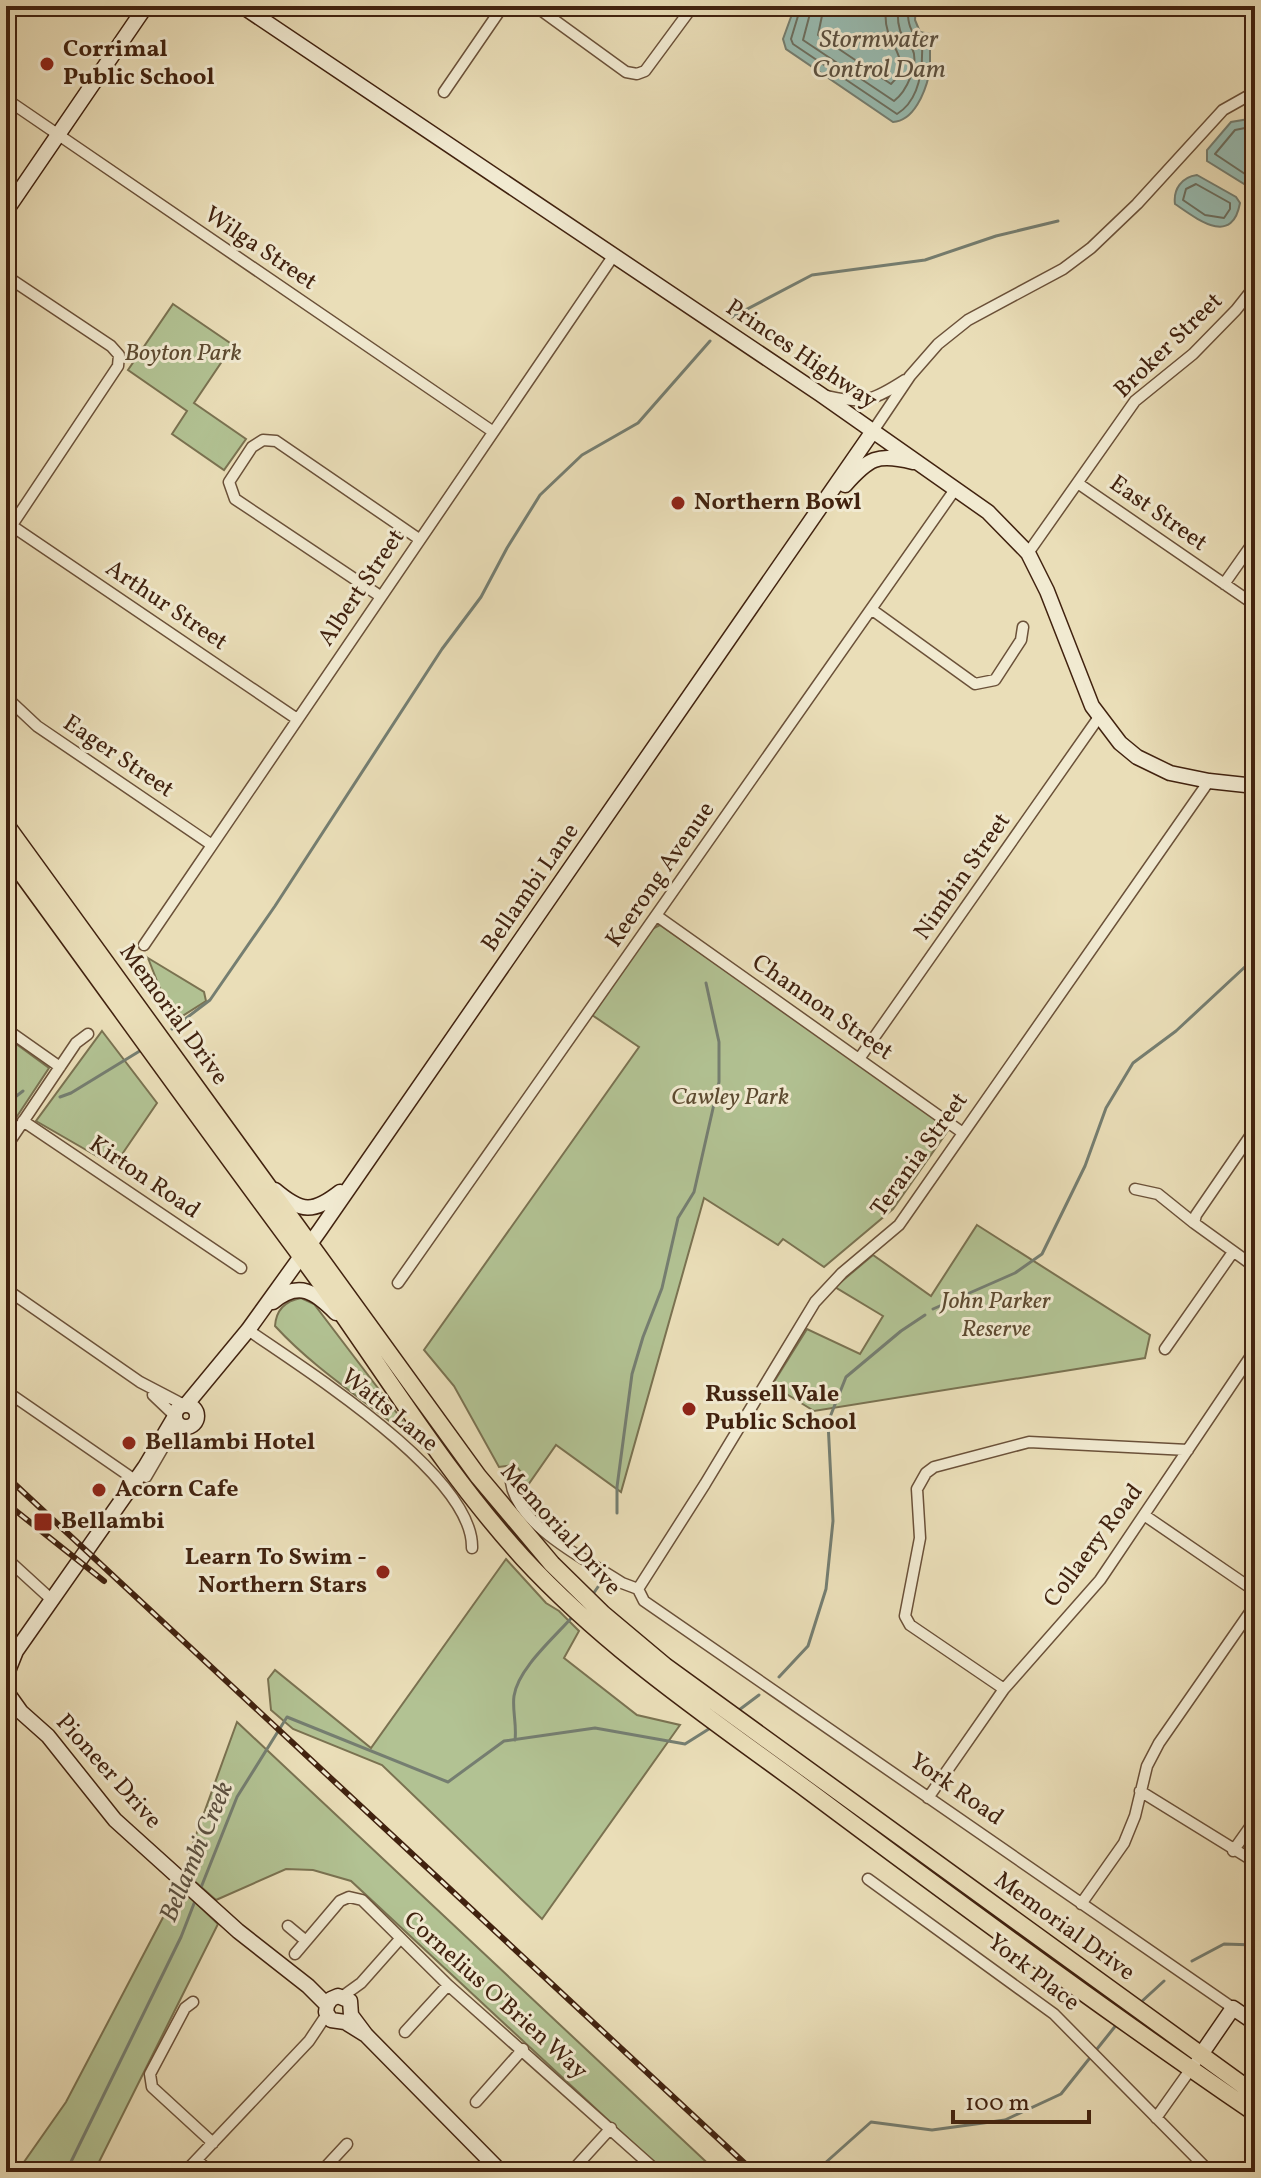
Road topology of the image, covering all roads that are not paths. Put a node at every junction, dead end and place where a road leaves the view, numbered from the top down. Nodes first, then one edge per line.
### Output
1 (146, 6) edge
2 (242, 6) edge
3 (503, 6) edge
4 (535, 6) edge
5 (693, 6) edge
6 (444, 92) dead end
7 (1255, 92) edge
8 (6, 99) edge
9 (57, 135) junction
10 (6, 211) edge
11 (614, 255) junction
12 (6, 276) edge
13 (1255, 286) edge
14 (910, 376) junction
15 (820, 394) junction
16 (492, 431) junction
17 (873, 431) junction
18 (921, 464) junction
19 (1079, 484) junction
20 (956, 488) junction
21 (805, 529) junction
22 (9, 530) edge
23 (419, 539) junction
24 (1255, 540) edge
25 (1028, 553) junction
26 (1224, 584) junction
27 (380, 596) junction
28 (1255, 605) edge
29 (871, 609) junction
30 (1023, 627) dead end
31 (6, 697) edge
32 (1099, 717) junction
33 (297, 719) junction
34 (1209, 781) junction
35 (1255, 786) edge
36 (6, 825) edge
37 (212, 845) junction
38 (6, 852) edge
39 (657, 916) junction
40 (144, 945) dead end
41 (6, 1029) edge
42 (88, 1034) dead end
43 (859, 1059) junction
44 (60, 1067) junction
45 (23, 1121) junction
46 (1255, 1129) edge
47 (963, 1133) junction
48 (6, 1147) edge
49 (260, 1176) junction
50 (351, 1184) junction
51 (1135, 1189) dead end
52 (1194, 1223) junction
53 (305, 1250) junction
54 (1233, 1252) junction
55 (1255, 1267) edge
56 (241, 1268) dead end
57 (398, 1283) dead end
58 (6, 1289) edge
59 (260, 1312) junction
60 (248, 1330) junction
61 (353, 1331) junction
62 (1165, 1349) dead end
63 (1255, 1350) edge
64 (6, 1391) edge
65 (184, 1414) junction
66 (165, 1444) junction
67 (1188, 1450) junction
68 (145, 1467) junction
69 (135, 1480) junction
70 (511, 1482) dead end
71 (1144, 1515) junction
72 (106, 1523) junction
73 (472, 1548) dead end
74 (6, 1558) edge
75 (638, 1589) junction
76 (1255, 1591) edge
77 (572, 1596) junction
78 (52, 1600) junction
79 (1255, 1605) edge
80 (11, 1656) edge
81 (6, 1676) edge
82 (1004, 1689) junction
83 (6, 1691) edge
84 (6, 1707) edge
85 (21, 1712) junction
86 (1140, 1791) junction
87 (928, 1798) junction
88 (1255, 1820) edge
89 (1233, 1851) junction
90 (1255, 1862) edge
91 (868, 1879) dead end
92 (1081, 1904) junction
93 (288, 1926) dead end
94 (400, 1939) junction
95 (306, 1941) junction
96 (295, 1954) dead end
97 (448, 1985) junction
98 (193, 2002) dead end
99 (1233, 2008) junction
100 (339, 2009) junction
101 (1255, 2023) edge
102 (405, 2032) dead end
103 (523, 2049) junction
104 (1196, 2062) junction
105 (1255, 2094) edge
106 (476, 2102) dead end
107 (1255, 2113) edge
108 (1156, 2118) junction
109 (611, 2128) junction
110 (213, 2143) junction
111 (347, 2144) dead end
112 (197, 2160) junction
113 (185, 2172) edge
114 (210, 2172) edge
115 (321, 2172) edge
116 (501, 2172) edge
117 (571, 2172) edge
118 (658, 2172) edge
119 (1210, 2172) edge

1 - 9 main road
2 - 11 main road, Princes Highway
3 - 6 street
4 - 5 street
7 - 14 street
8 - 9 street, Wilga Street
9 - 10 main road
9 - 16 street, Wilga Street
11 - 15 main road, Princes Highway
11 - 16 street, Albert Street
12 - 22 street
13 - 19 street, Broker Street
14 - 15 street
14 - 17 street
15 - 17 main road, Princes Highway
16 - 23 street, Albert Street
17 - 18 main road, Princes Highway
17 - 21 main road, Bellambi Lane
18 - 20 main road, Princes Highway
18 - 21 main road
19 - 25 street, Broker Street
19 - 26 street, East Street
20 - 25 main road, Princes Highway
20 - 29 street, Keerong Avenue
21 - 50 main road, Bellambi Lane
22 - 33 street, Arthur Street
23 - 27 street, Albert Street
23 - 27 street
24 - 26 street
25 - 32 main road, Princes Highway
26 - 28 street, East Street
27 - 33 street, Albert Street
29 - 30 street
29 - 39 street, Keerong Avenue
31 - 37 street, Eager Street
32 - 34 main road, Princes Highway
32 - 43 street, Nimbin Street
33 - 37 street, Albert Street
34 - 35 main road, Princes Highway
34 - 47 street, Terania Street
36 - 49 main road, Memorial Drive
37 - 40 street, Albert Street
38 - 53 main road, Memorial Drive
39 - 43 street, Channon Street
39 - 57 street, Keerong Avenue
41 - 44 street
42 - 44 street
43 - 47 street, Channon Street
44 - 45 street
45 - 48 street
45 - 56 street, Kirton Road
46 - 52 street
47 - 75 street, Terania Street
49 - 50 main road
49 - 53 main road, Memorial Drive
50 - 53 main road, Bellambi Lane
51 - 52 street
52 - 54 street
53 - 59 main road, Bellambi Lane
53 - 61 main road, Memorial Drive
53 - 77 main road, Memorial Drive
54 - 55 street
54 - 62 street
58 - 65 street
59 - 60 main road, Bellambi Lane
59 - 61 main road
60 - 65 main road, Bellambi Lane
60 - 73 street, Watts Lane
61 - 77 main road, Memorial Drive
63 - 67 street, Collaery Road
64 - 69 street
65 - 66 main road
65 - 68 main road, Bellambi Lane
66 - 68 main road
66 - 72 street
67 - 71 street, Collaery Road
67 - 82 street
68 - 69 main road
69 - 72 main road
70 - 75 street, York Road
71 - 76 street
71 - 82 street, Collaery Road
72 - 78 main road
74 - 78 street
75 - 87 street, York Road
77 - 104 main road, Memorial Drive
78 - 80 main road
79 - 86 street
80 - 81 main road
82 - 87 street, Collaery Road
83 - 85 main road, Pioneer Drive
84 - 85 main road, Pioneer Drive
85 - 100 main road, Pioneer Drive
86 - 89 street
86 - 92 street
87 - 92 street, York Road
88 - 89 street
89 - 90 street
91 - 108 street, York Place
92 - 99 street, York Road
93 - 95 street
94 - 95 street, Cornelius O'Brien Way
94 - 97 street, Cornelius O'Brien Way
94 - 100 street
95 - 96 street, Cornelius O'Brien Way
97 - 102 street
97 - 103 street, Cornelius O'Brien Way
98 - 110 street
99 - 101 main road, York Road
99 - 104 main road
100 - 110 street
100 - 116 main road, Pioneer Drive
103 - 106 street
103 - 109 street, Cornelius O'Brien Way
104 - 105 main road, Memorial Drive
104 - 107 main road, Memorial Drive
104 - 108 street
108 - 119 street, York Place
109 - 117 street
109 - 118 street, Cornelius O'Brien Way
110 - 112 street
111 - 115 street
112 - 113 street
112 - 114 street

